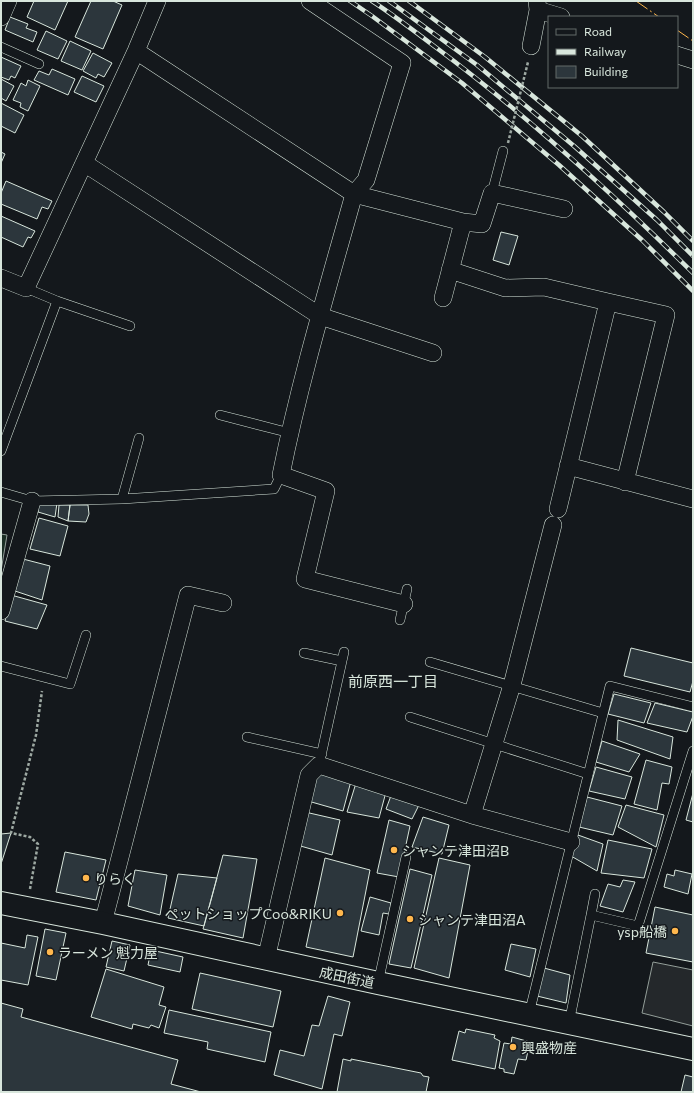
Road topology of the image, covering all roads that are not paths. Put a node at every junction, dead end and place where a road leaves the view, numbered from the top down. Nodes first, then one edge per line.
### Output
1 (8, 1) edge
2 (157, 1) edge
3 (310, 1) edge
4 (538, 5) edge
5 (559, 16) edge
6 (1, 17) edge
7 (1, 47) edge
8 (136, 51) junction
9 (529, 54) road end
10 (678, 55) edge
11 (693, 60) edge
12 (39, 64) dead end
13 (503, 151) dead end
14 (84, 163) junction
15 (492, 193) junction
16 (354, 194) junction
17 (564, 209) dead end
18 (463, 222) junction
19 (450, 270) junction
20 (1, 278) edge
21 (26, 288) junction
22 (443, 298) dead end
23 (57, 301) junction
24 (608, 302) junction
25 (320, 316) junction
26 (130, 326) dead end
27 (433, 353) dead end
28 (220, 415) dead end
29 (4, 430) edge
30 (290, 433) junction
31 (139, 438) dead end
32 (1, 451) edge
33 (568, 466) junction
34 (282, 475) junction
35 (625, 482) junction
36 (1, 492) edge
37 (122, 499) junction
38 (693, 499) edge
39 (32, 500) junction
40 (223, 603) dead end
41 (404, 604) dead end
42 (1, 611) edge
43 (86, 635) dead end
44 (304, 653) dead end
45 (430, 662) dead end
46 (1, 666) edge
47 (512, 686) junction
48 (693, 707) edge
49 (603, 713) junction
50 (410, 717) dead end
51 (247, 737) dead end
52 (494, 744) junction
53 (693, 751) edge
54 (321, 759) junction
55 (588, 774) junction
56 (472, 815) junction
57 (571, 842) junction
58 (406, 857) dead end
59 (595, 894) dead end
60 (1, 903) edge
61 (591, 915) junction
62 (103, 923) junction
63 (266, 959) junction
64 (378, 983) junction
65 (528, 1014) junction
66 (569, 1023) junction
67 (693, 1049) edge

1 - 6 street
2 - 8 street
3 - 16 street
4 - 5 street
4 - 9 street
7 - 12 lane
8 - 14 street
8 - 16 street
10 - 11 street
13 - 15 lane
14 - 21 street
14 - 25 street
15 - 17 street
15 - 18 street
16 - 18 street
16 - 25 street
18 - 19 street
19 - 22 street
19 - 24 street
20 - 21 street
21 - 23 lane
23 - 26 lane
23 - 29 lane
24 - 33 street
24 - 35 street
25 - 27 street
25 - 30 street
28 - 30 lane
29 - 32 lane
30 - 34 street
31 - 37 lane
33 - 35 street
33 - 47 street
34 - 37 lane
34 - 41 street
35 - 38 street
36 - 39 lane
37 - 39 lane
39 - 42 street
40 - 62 street
43 - 46 lane
44 - 54 lane
45 - 47 lane
47 - 49 lane
47 - 52 street
48 - 49 lane
49 - 55 lane
50 - 52 lane
51 - 54 lane
52 - 55 lane
52 - 56 street
53 - 61 lane
54 - 56 street
54 - 63 street
55 - 57 lane
56 - 57 street
57 - 65 lane
58 - 64 lane
59 - 61 lane
60 - 62 highway, 成田街道
61 - 66 lane
62 - 63 highway, 成田街道
63 - 64 highway, 成田街道
64 - 65 highway, 成田街道
65 - 66 highway, 成田街道
66 - 67 highway, 成田街道

